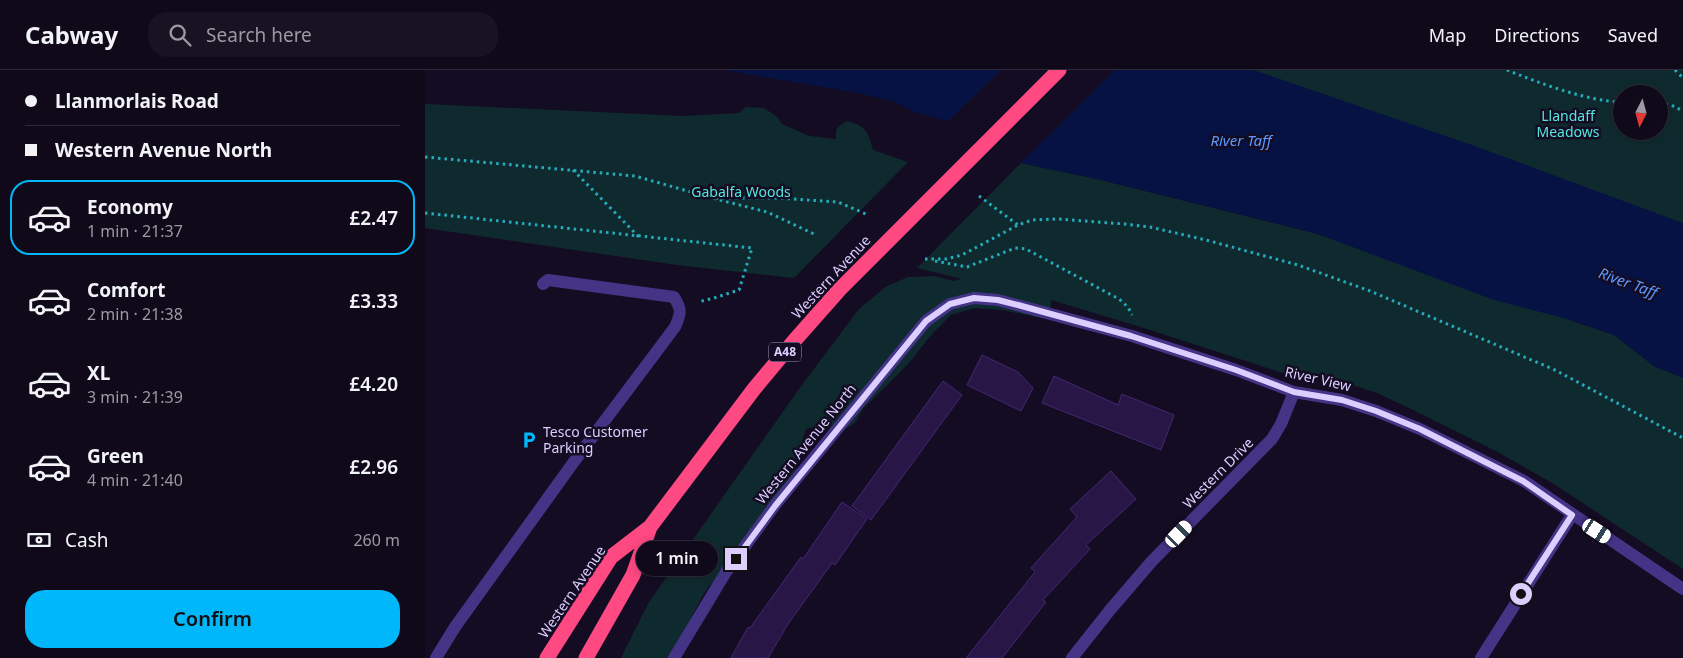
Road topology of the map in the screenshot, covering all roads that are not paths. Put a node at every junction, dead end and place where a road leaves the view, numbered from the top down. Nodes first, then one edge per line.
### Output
1 (1059, 70) edge
2 (543, 284) dead end
3 (998, 300) joint
4 (1294, 392) junction
5 (1572, 515) junction
6 (650, 527) junction
7 (1683, 589) edge
8 (436, 658) edge
9 (547, 658) edge
10 (586, 658) edge
11 (674, 658) edge
12 (1072, 658) edge
13 (1481, 658) edge

1 - 6 highway, Western Avenue / A48
2 - 8 street
3 - 4 street, River View
3 - 11 street, Western Avenue North
4 - 5 street, River View
4 - 12 street, Western Drive
5 - 7 street, River View
5 - 13 street
6 - 9 highway, Western Avenue / A48
6 - 10 highway, Western Avenue / A48

